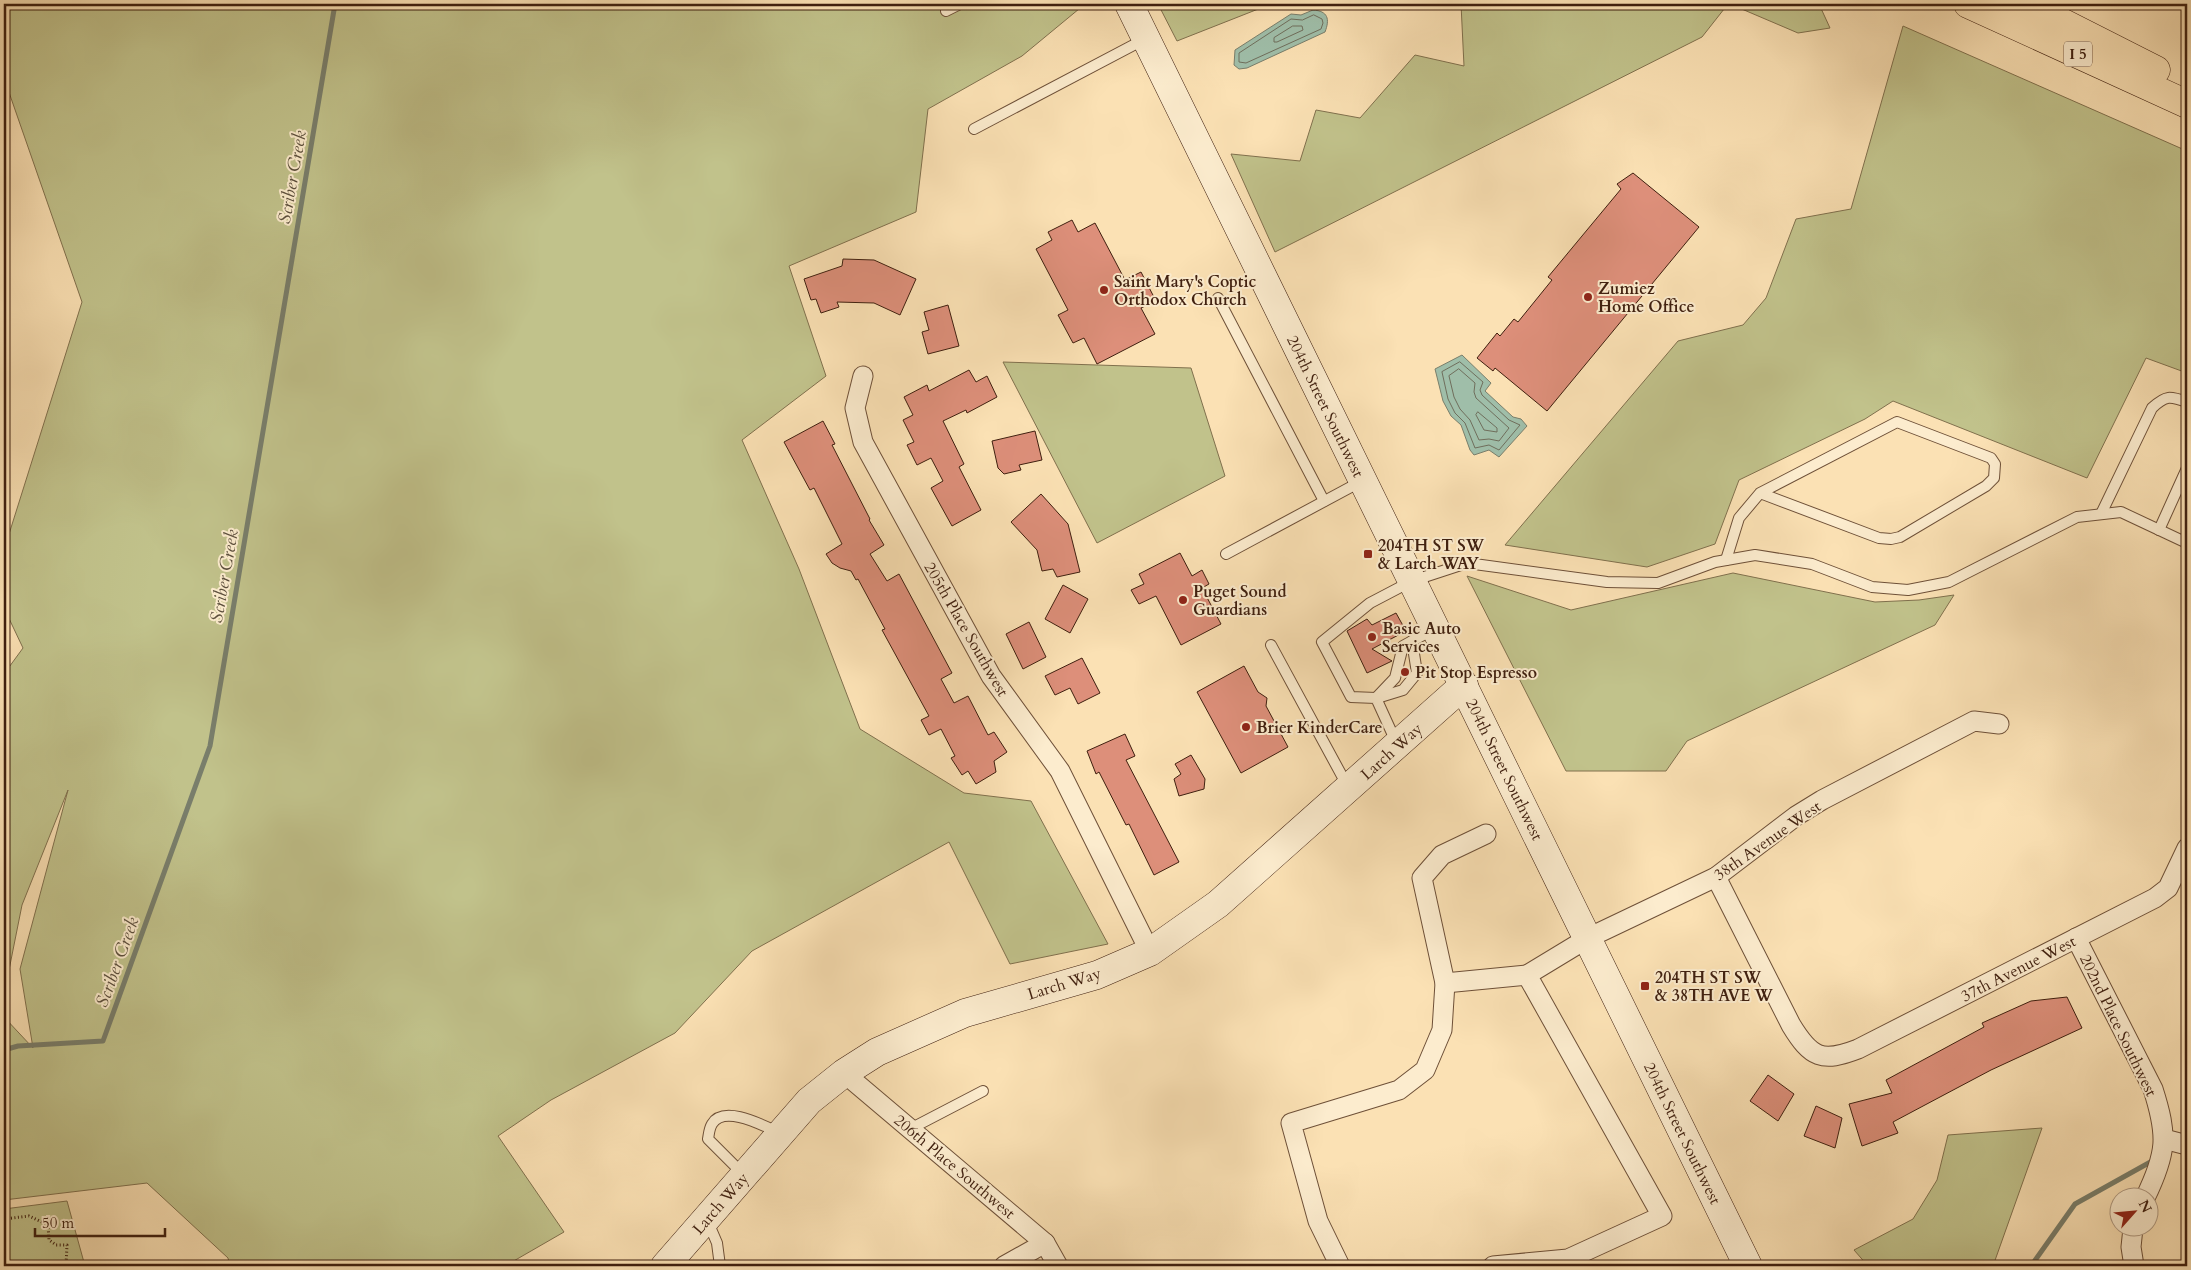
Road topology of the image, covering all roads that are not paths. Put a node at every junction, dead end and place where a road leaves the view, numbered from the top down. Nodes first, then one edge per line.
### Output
1 (960, 4) edge
2 (1129, 4) edge
3 (1968, 4) edge
4 (2026, 4) edge
5 (946, 11) dead end
6 (1146, 39) junction
7 (2187, 86) edge
8 (2187, 104) edge
9 (974, 129) dead end
10 (1218, 298) dead end
11 (863, 376) dead end
12 (2187, 402) edge
13 (2187, 468) edge
14 (1363, 481) junction
15 (1760, 493) junction
16 (1324, 501) junction
17 (2101, 514) junction
18 (2159, 530) junction
19 (2187, 543) edge
20 (1226, 554) dead end
21 (1726, 560) junction
22 (1412, 581) junction
23 (1424, 634) junction
24 (1271, 645) dead end
25 (1464, 685) junction
26 (1376, 698) junction
27 (1999, 724) dead end
28 (1398, 745) junction
29 (1349, 789) junction
30 (1486, 834) dead end
31 (2187, 848) edge
32 (1716, 877) junction
33 (1588, 938) junction
34 (2076, 938) junction
35 (1150, 952) junction
36 (1528, 975) junction
37 (1445, 983) junction
38 (844, 1073) junction
39 (983, 1091) dead end
40 (910, 1129) junction
41 (781, 1134) junction
42 (2164, 1139) junction
43 (2187, 1145) edge
44 (744, 1175) junction
45 (2149, 1188) edge
46 (706, 1219) junction
47 (2132, 1238) edge
48 (1045, 1243) junction
49 (665, 1266) edge
50 (720, 1266) edge
51 (1004, 1266) edge
52 (1058, 1266) edge
53 (1340, 1266) edge
54 (1493, 1266) edge
55 (1748, 1266) edge
56 (2134, 1266) edge

1 - 5 lane
2 - 6 street, 204th Street Southwest
3 - 8 highway, I 5
4 - 7 highway
6 - 9 lane
6 - 14 street, 204th Street Southwest
10 - 16 lane
11 - 35 street, 205th Place Southwest
12 - 17 lane
13 - 18 lane
14 - 16 lane
14 - 22 street, 204th Street Southwest
15 - 15 lane
15 - 21 lane
16 - 20 lane
17 - 18 lane
17 - 21 lane
18 - 19 lane
21 - 22 lane
22 - 23 street, 204th Street Southwest
22 - 26 lane
23 - 25 street, 204th Street Southwest
23 - 26 lane
23 - 26 lane
24 - 29 lane
25 - 28 street, Larch Way
25 - 33 street, 204th Street Southwest
26 - 28 lane
27 - 32 street, 38th Avenue West
28 - 29 street, Larch Way
29 - 35 street, Larch Way
30 - 37 street
31 - 34 street, 37th Avenue West
32 - 33 street, 38th Avenue West
32 - 34 street, 37th Avenue West
33 - 36 street, 38th Avenue West
33 - 55 street, 204th Street Southwest
34 - 42 street, 202nd Place Southwest
35 - 38 street, Larch Way
36 - 37 street
36 - 54 street
37 - 53 street
38 - 40 street, 206th Place Southwest
38 - 41 street, Larch Way
39 - 40 lane
40 - 48 street, 206th Place Southwest
41 - 44 street, Larch Way
41 - 44 lane
42 - 43 street
42 - 45 street, 202nd Place Southwest
44 - 46 street, Larch Way
46 - 49 street, Larch Way
46 - 50 lane
47 - 56 street
48 - 51 street
48 - 52 street, 206th Place Southwest

